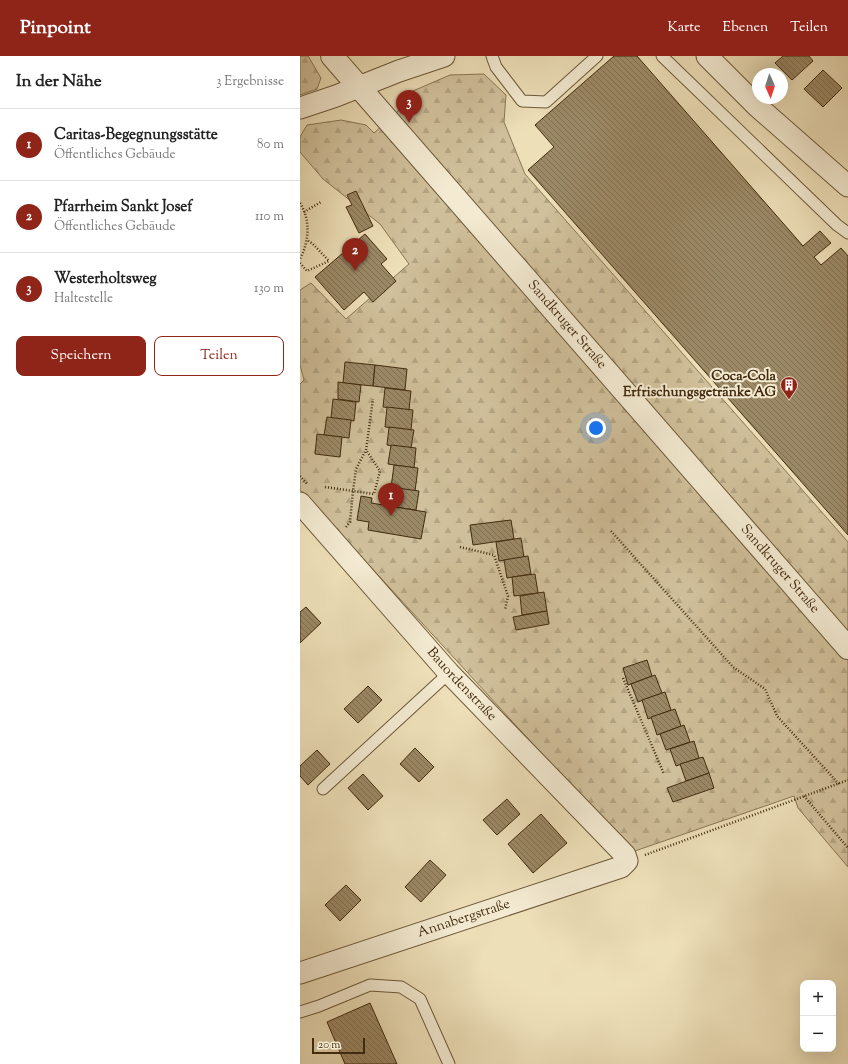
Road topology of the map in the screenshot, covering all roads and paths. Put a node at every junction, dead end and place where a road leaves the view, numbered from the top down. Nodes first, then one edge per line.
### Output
1 (332, 56) edge
2 (492, 56) edge
3 (597, 56) edge
4 (662, 56) edge
5 (707, 56) edge
6 (440, 57) edge
7 (358, 87) junction
8 (300, 108) edge
9 (848, 186) edge
10 (321, 202) dead end
11 (300, 203) edge
12 (304, 212) junction
13 (848, 232) edge
14 (307, 240) junction
15 (300, 259) edge
16 (300, 263) edge
17 (373, 400) dead end
18 (366, 450) junction
19 (325, 487) dead end
20 (353, 491) junction
21 (301, 505) edge
22 (350, 522) dead end
23 (612, 531) dead end
24 (460, 547) dead end
25 (504, 610) dead end
26 (848, 648) edge
27 (449, 673) junction
28 (623, 678) dead end
29 (664, 774) dead end
30 (848, 780) edge
31 (839, 784) junction
32 (323, 789) dead end
33 (804, 796) junction
34 (848, 848) edge
35 (627, 861) junction
36 (300, 973) edge
37 (300, 1012) edge
38 (449, 1064) edge

1 - 7 street, Sandkruger Straße
2 - 3 lane
4 - 13 lane
5 - 9 street
6 - 7 street
7 - 8 street
7 - 26 street, Sandkruger Straße
10 - 12 path
11 - 12 path
12 - 14 path
14 - 15 path
14 - 16 path
17 - 18 path
18 - 20 path
18 - 20 path
19 - 20 path
20 - 22 path
21 - 27 street, Bauordenstraße
23 - 31 path
24 - 25 path
27 - 32 lane
27 - 35 street, Bauordenstraße
28 - 29 path
30 - 31 path
31 - 33 path
33 - 34 path
33 - 35 path
35 - 36 street, Annabergstraße
37 - 38 lane

